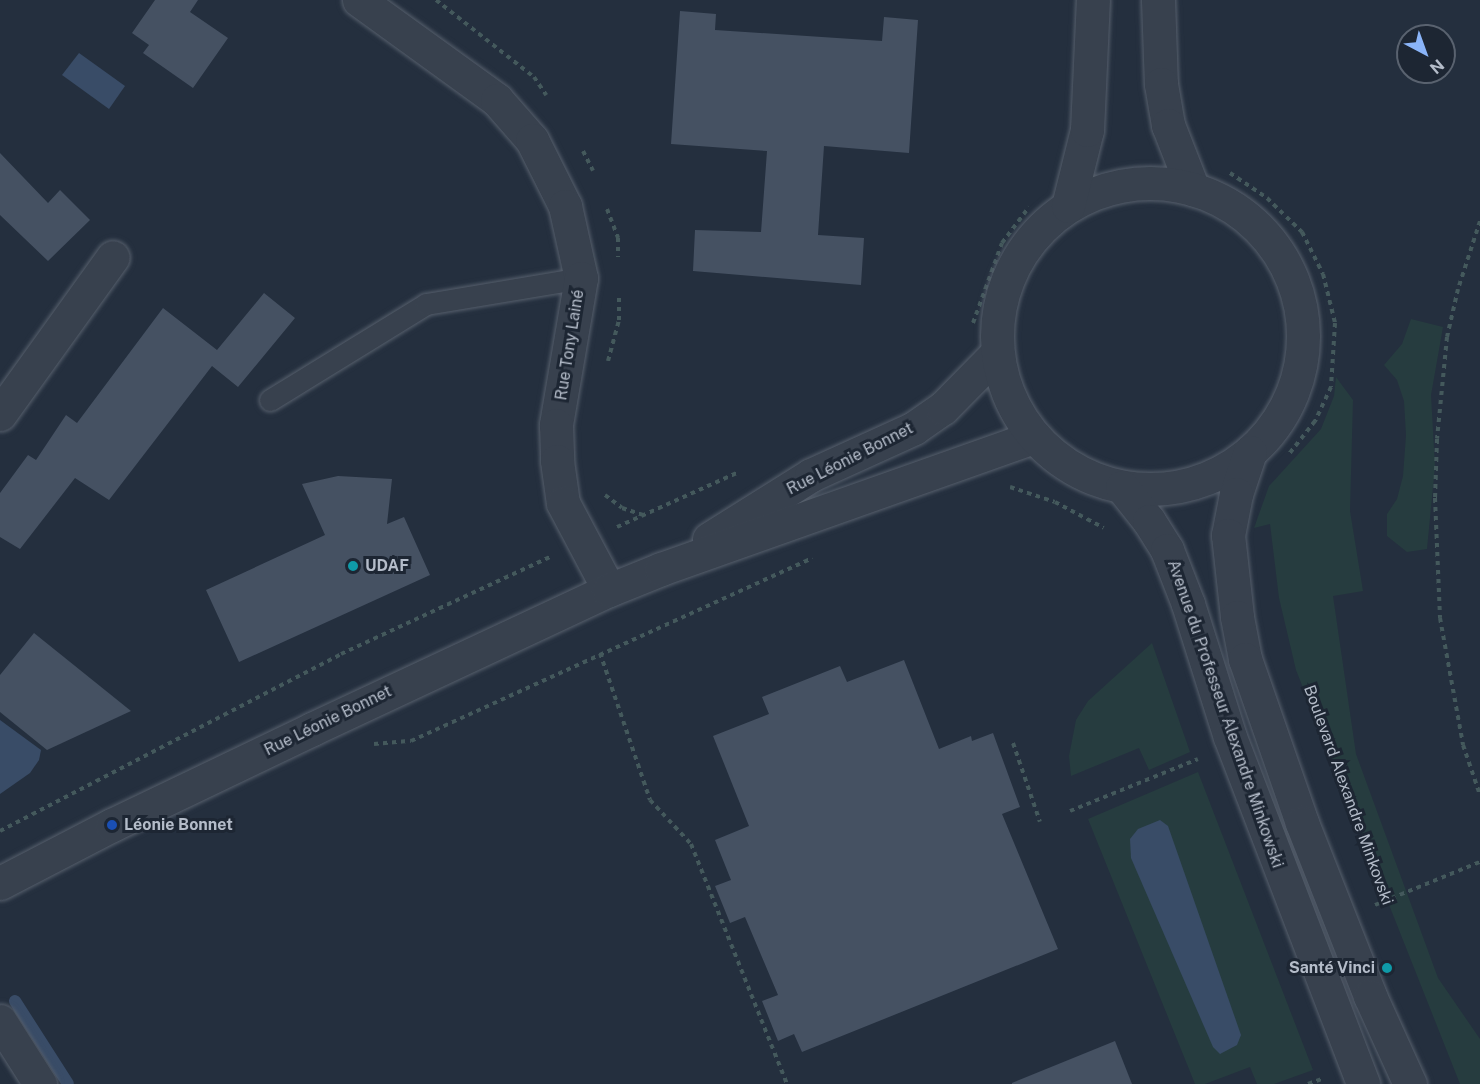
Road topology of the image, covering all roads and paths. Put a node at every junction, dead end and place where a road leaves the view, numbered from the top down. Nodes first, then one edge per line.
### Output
1 (359, 0) edge
2 (1093, 0) edge
3 (1158, 0) edge
4 (1227, 172) dead end
5 (1193, 189) junction
6 (1032, 202) dead end
7 (1068, 206) junction
8 (1480, 221) edge
9 (113, 257) dead end
10 (581, 278) junction
11 (970, 331) dead end
12 (997, 353) junction
13 (270, 400) dead end
14 (0, 414) edge
15 (1034, 437) junction
16 (1250, 452) junction
17 (1287, 456) dead end
18 (968, 462) junction
19 (745, 469) dead end
20 (1122, 488) junction
21 (1106, 530) dead end
22 (583, 542) junction
23 (820, 555) dead end
24 (661, 568) junction
25 (609, 590) junction
26 (600, 653) junction
27 (411, 741) dead end
28 (1013, 743) dead end
29 (1199, 759) dead end
30 (1480, 795) edge
31 (1070, 811) dead end
32 (1040, 822) dead end
33 (0, 831) edge
34 (0, 884) edge
35 (1370, 897) dead end
36 (1378, 916) dead end
37 (0, 1021) edge
38 (1325, 1078) dead end
39 (40, 1084) edge
40 (787, 1084) edge
41 (1308, 1084) edge
42 (1363, 1084) edge
43 (1410, 1084) edge

1 - 10 street, Rue Tony Lainé
2 - 7 street
3 - 5 street
4 - 17 path
5 - 7 street
5 - 16 street
6 - 11 path
7 - 12 street
8 - 30 path
9 - 14 street
10 - 13 lane
10 - 22 street, Rue Tony Lainé
12 - 15 street
12 - 24 street, Rue Léonie Bonnet
15 - 18 street, Rue Léonie Bonnet
15 - 20 street
16 - 20 street
16 - 43 street
18 - 21 path
18 - 24 street, Rue Léonie Bonnet
19 - 22 path
20 - 42 street, Avenue du Professeur Alexandre Minkowski
22 - 25 street, Rue Tony Lainé
22 - 33 path
23 - 26 path
24 - 25 street, Rue Léonie Bonnet
25 - 34 street, Rue Léonie Bonnet
26 - 27 path
26 - 40 path
28 - 32 path
29 - 31 path
35 - 36 path, Boulevard Alexandre Minkovski
37 - 39 street
38 - 41 path

